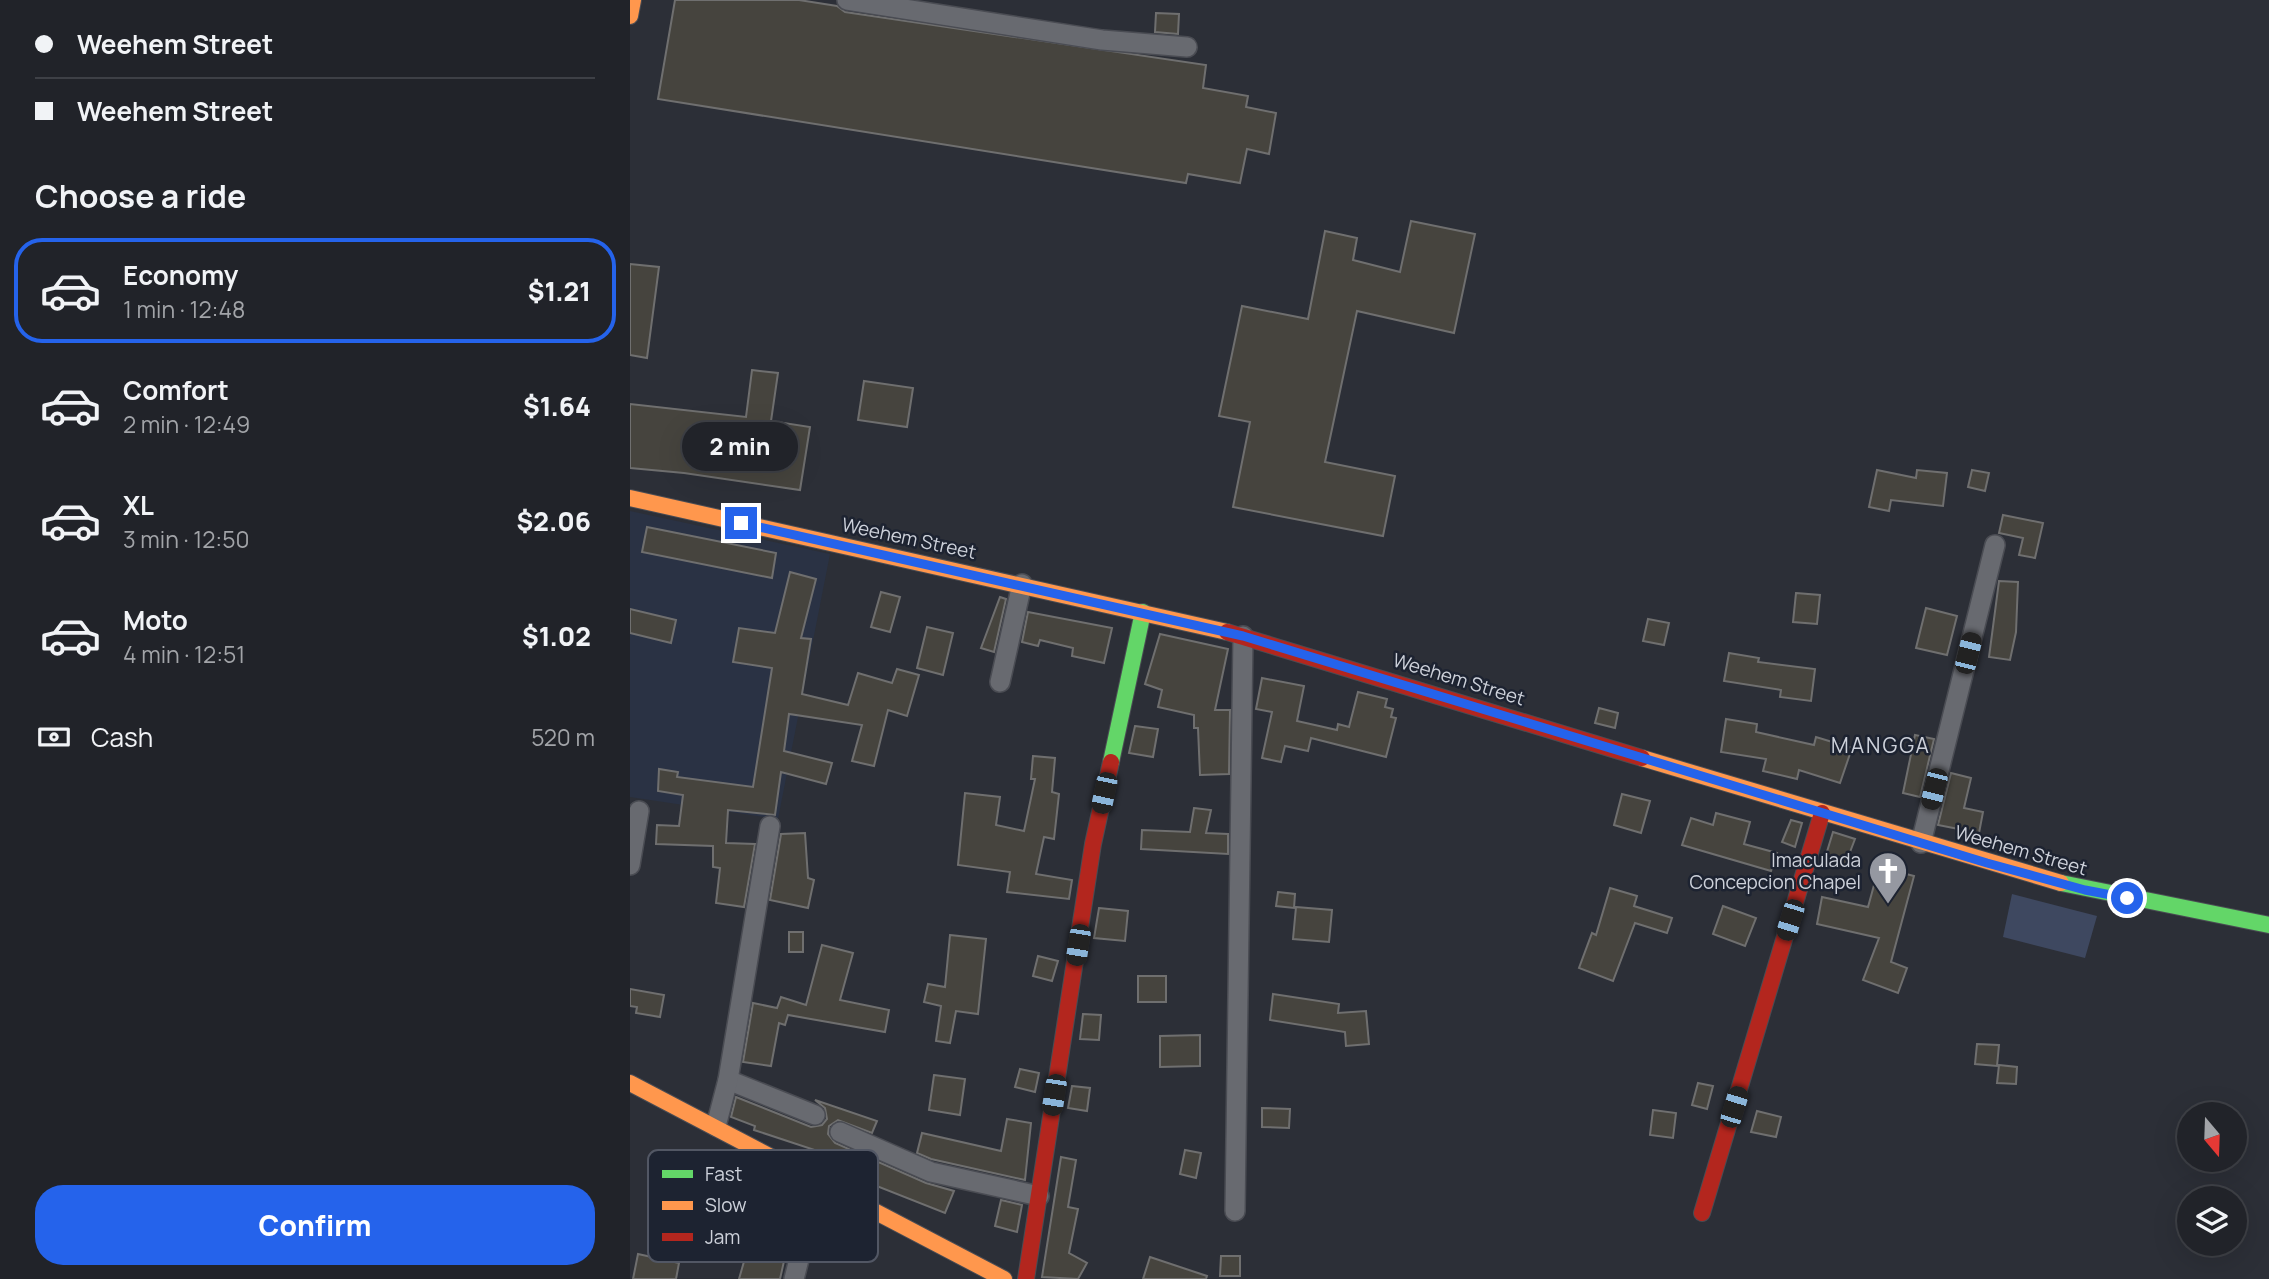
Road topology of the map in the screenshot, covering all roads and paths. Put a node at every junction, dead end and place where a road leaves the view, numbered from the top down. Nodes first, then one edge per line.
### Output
1 (633, 0) edge
2 (847, 0) edge
3 (885, 3) edge
4 (630, 16) edge
5 (1187, 47) dead end
6 (630, 498) edge
7 (1995, 545) dead end
8 (1022, 584) junction
9 (1143, 612) junction
10 (1243, 636) junction
11 (1000, 682) dead end
12 (639, 811) dead end
13 (1822, 813) junction
14 (770, 826) dead end
15 (1921, 843) junction
16 (630, 865) edge
17 (2269, 925) edge
18 (728, 1080) junction
19 (630, 1083) edge
20 (815, 1115) dead end
21 (716, 1126) junction
22 (840, 1132) dead end
23 (758, 1150) edge
24 (1039, 1196) junction
25 (1235, 1211) dead end
26 (1702, 1213) dead end
27 (878, 1215) edge
28 (798, 1262) edge
29 (794, 1279) edge
30 (1004, 1279) edge
31 (1026, 1279) edge

1 - 4 street
2 - 3 street
3 - 5 street
6 - 8 street, Weehem Street
7 - 15 street
8 - 9 street, Weehem Street
8 - 11 street
9 - 10 street, Weehem Street
9 - 24 street
10 - 13 street, Weehem Street
10 - 25 street
12 - 16 street
13 - 15 street, Weehem Street
13 - 26 street
14 - 18 street
15 - 17 street, Weehem Street
18 - 20 street
18 - 21 street
19 - 21 street
21 - 23 street
22 - 24 street
24 - 31 street
27 - 30 street
28 - 29 street

